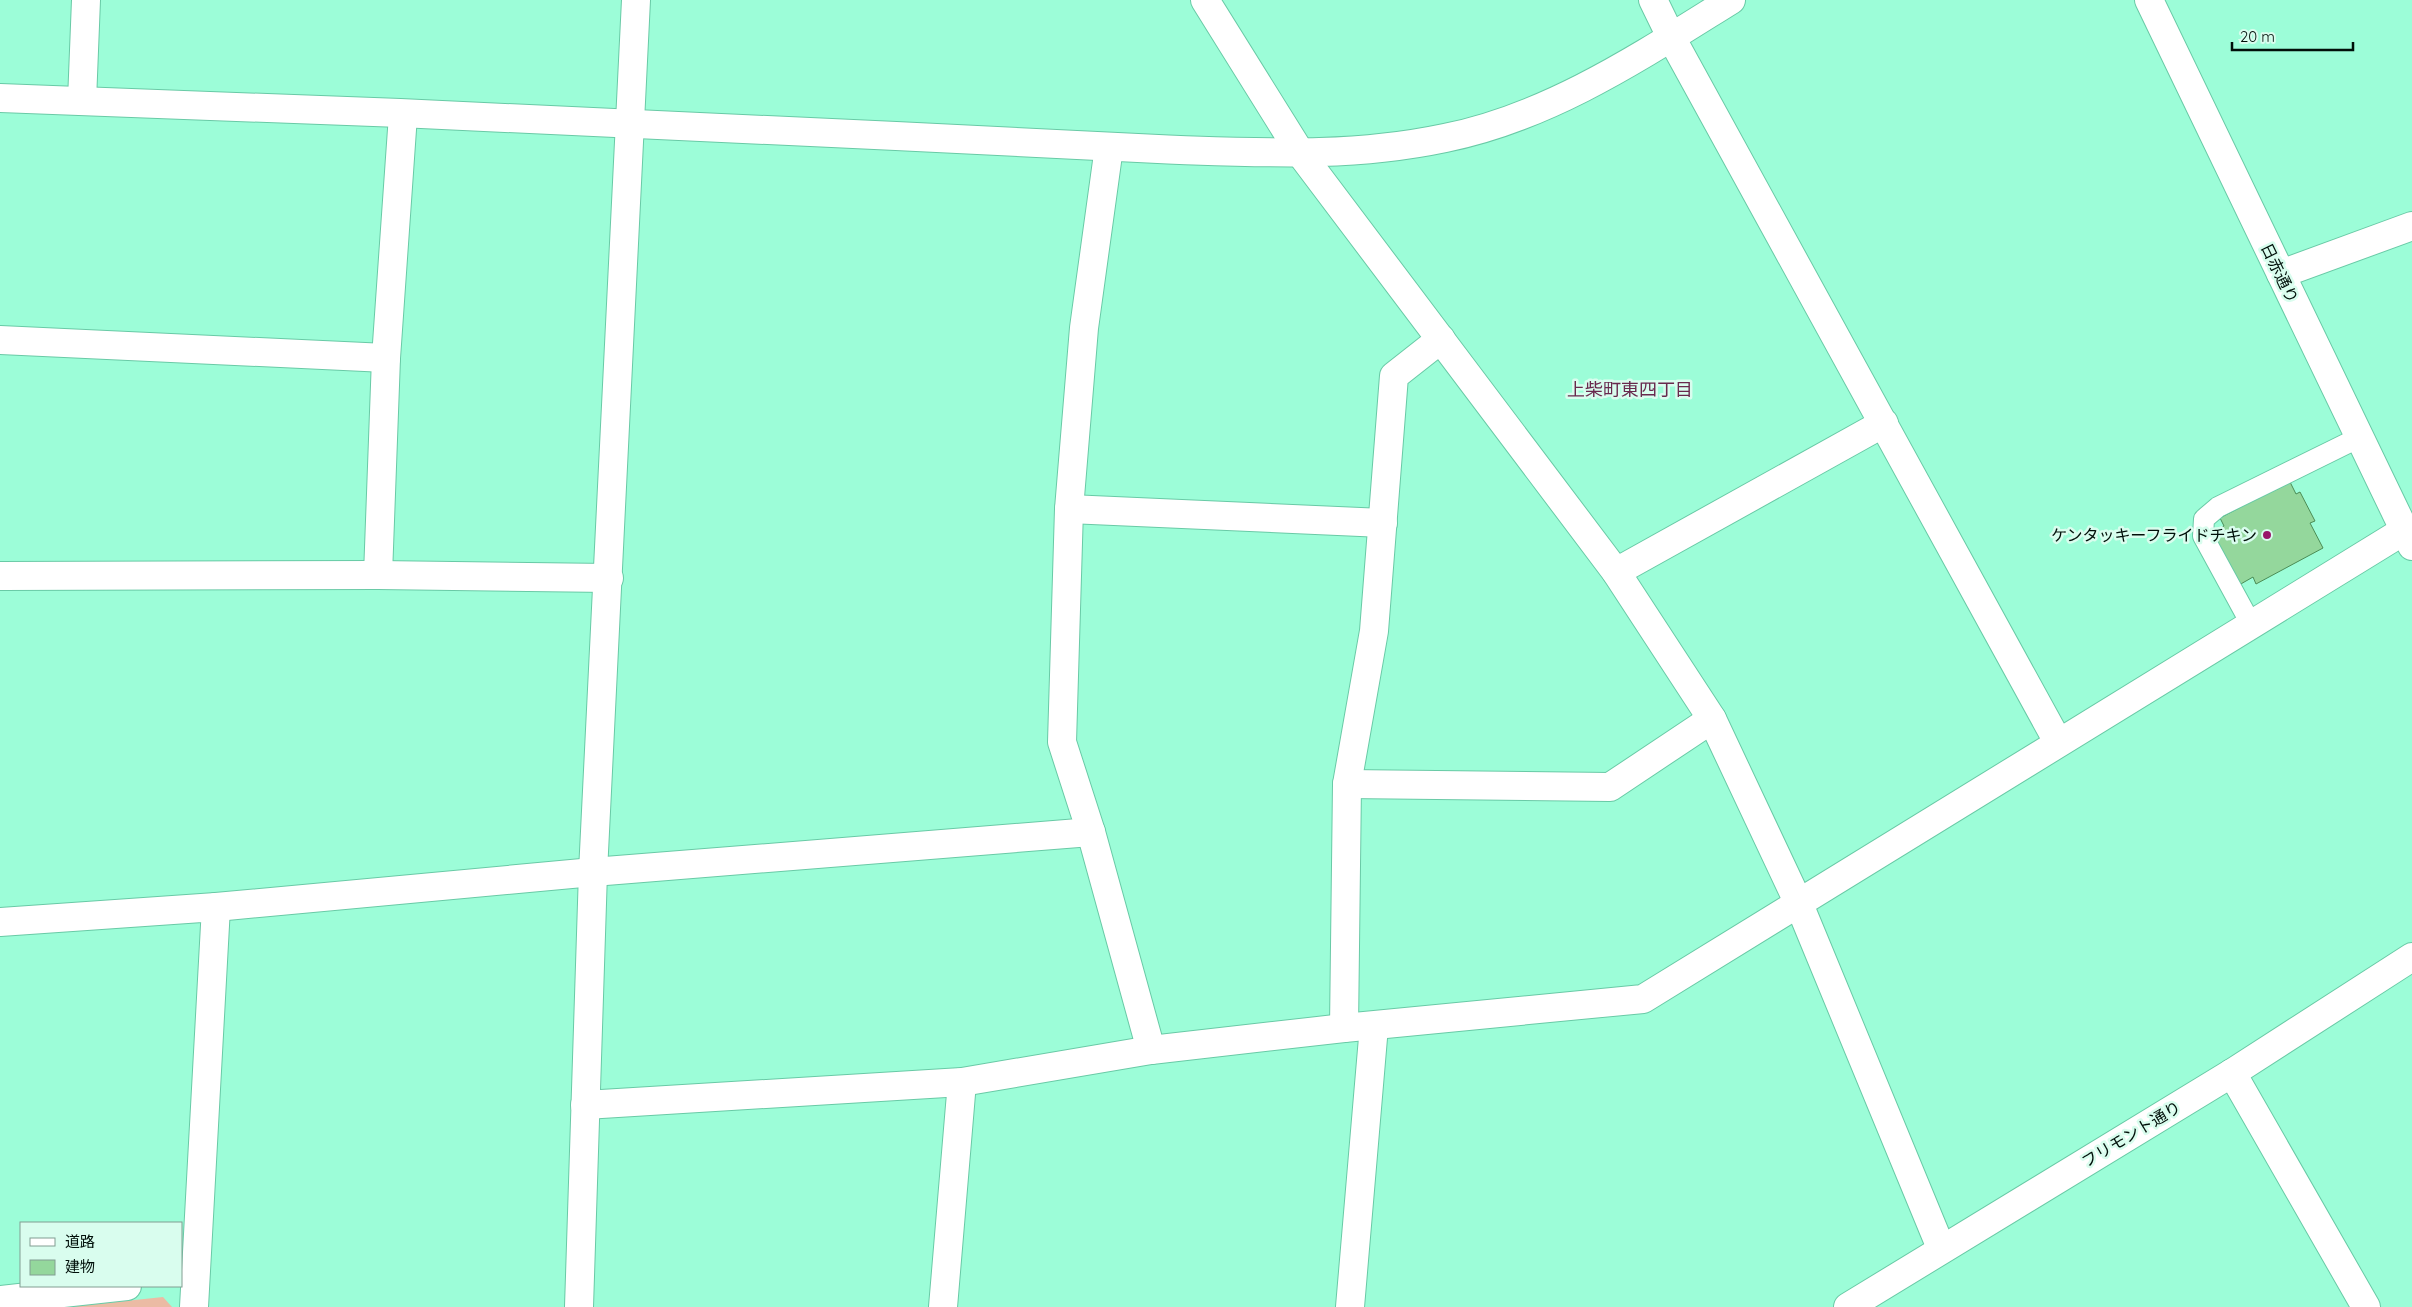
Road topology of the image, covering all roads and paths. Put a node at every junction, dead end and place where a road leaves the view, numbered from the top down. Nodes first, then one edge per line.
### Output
1 (86, 0) edge
2 (636, 0) edge
3 (1205, 0) edge
4 (1653, 0) edge
5 (1731, 0) edge
6 (2149, 0) edge
7 (1671, 37) junction
8 (0, 98) edge
9 (82, 101) junction
10 (403, 115) junction
11 (631, 123) junction
12 (1109, 147) junction
13 (1301, 154) junction
14 (2412, 226) edge
15 (2281, 274) junction
16 (1441, 339) junction
17 (0, 340) edge
18 (386, 358) junction
19 (1884, 423) junction
20 (2360, 438) junction
21 (1069, 509) junction
22 (1383, 523) junction
23 (2408, 538) edge
24 (1616, 572) junction
25 (378, 575) junction
26 (0, 576) edge
27 (609, 578) junction
28 (2251, 624) junction
29 (1712, 719) junction
30 (2058, 742) junction
31 (1347, 784) junction
32 (1091, 832) junction
33 (593, 872) junction
34 (1798, 904) junction
35 (216, 907) junction
36 (0, 922) edge
37 (2412, 957) edge
38 (1374, 1026) junction
39 (1344, 1028) junction
40 (1151, 1050) junction
41 (2232, 1073) junction
42 (962, 1082) junction
43 (585, 1105) junction
44 (1941, 1248) junction
45 (189, 1279) edge
46 (119, 1287) edge
47 (0, 1300) edge
48 (194, 1307) edge
49 (579, 1307) edge
50 (943, 1307) edge
51 (1350, 1307) edge
52 (1848, 1307) edge
53 (2366, 1307) edge

1 - 9 street
2 - 11 street
3 - 13 street
4 - 7 street
5 - 7 street
6 - 15 street, 日赤通り
7 - 13 street
7 - 19 street
8 - 9 street
9 - 10 street
10 - 11 street
10 - 18 street
11 - 12 street
11 - 27 street
12 - 13 street
12 - 21 street
13 - 16 street
14 - 15 street
15 - 20 street, 日赤通り
16 - 22 street
16 - 24 street
17 - 18 street
18 - 25 street
19 - 24 street
19 - 30 street
20 - 23 street, 日赤通り
20 - 28 lane
21 - 22 street
21 - 32 street
22 - 31 street
23 - 28 street
24 - 29 street
25 - 26 street
25 - 27 street
27 - 33 street
28 - 30 street
29 - 31 street
29 - 34 street
30 - 34 street
31 - 39 street
32 - 33 street
32 - 40 street
33 - 35 street
33 - 43 street
34 - 38 street
34 - 44 street
35 - 36 street
35 - 45 street
37 - 41 street, フリモント通り
38 - 39 street
38 - 51 street
39 - 40 street
40 - 42 street
41 - 44 street, フリモント通り
41 - 53 street
42 - 43 street
42 - 50 street
43 - 49 street
44 - 52 street, フリモント通り
45 - 48 street
46 - 47 street

